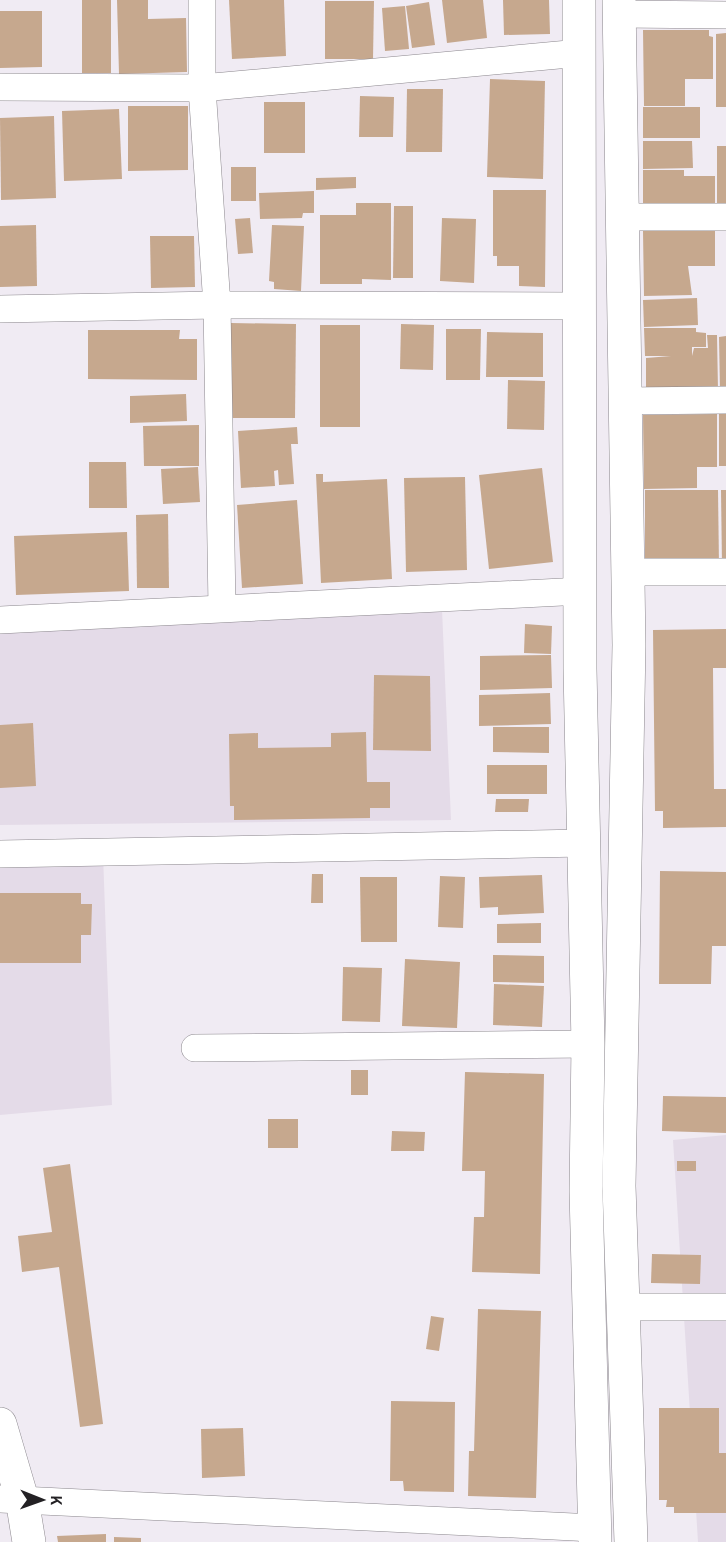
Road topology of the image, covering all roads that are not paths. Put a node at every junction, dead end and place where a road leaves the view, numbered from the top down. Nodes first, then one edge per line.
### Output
1 (202, 0) edge
2 (579, 0) edge
3 (620, 7) edge
4 (726, 15) edge
5 (580, 53) junction
6 (0, 87) edge
7 (202, 88) junction
8 (621, 217) junction
9 (726, 217) edge
10 (218, 305) junction
11 (579, 306) junction
12 (0, 309) edge
13 (624, 400) junction
14 (726, 400) edge
15 (627, 572) junction
16 (726, 572) edge
17 (582, 591) junction
18 (222, 607) junction
19 (0, 620) edge
20 (584, 843) junction
21 (0, 854) edge
22 (588, 1044) junction
23 (195, 1048) dead end
24 (623, 1307) junction
25 (726, 1307) edge
26 (0, 1424) edge
27 (11, 1499) edge
28 (594, 1535) edge
29 (28, 1542) edge
30 (631, 1542) edge

1 - 7 street
2 - 5 main road
3 - 4 street
3 - 8 main road
5 - 7 street
5 - 11 main road
6 - 7 street
7 - 10 street
8 - 9 street
8 - 13 main road
10 - 11 street
10 - 12 street
10 - 18 street
11 - 17 main road
13 - 14 street
13 - 15 main road
15 - 16 street
15 - 24 main road
17 - 18 street
17 - 20 main road
18 - 19 street
20 - 21 street
20 - 22 main road
22 - 23 street
22 - 28 main road
24 - 25 street
24 - 30 main road
26 - 27 main road
27 - 28 street
27 - 29 main road

